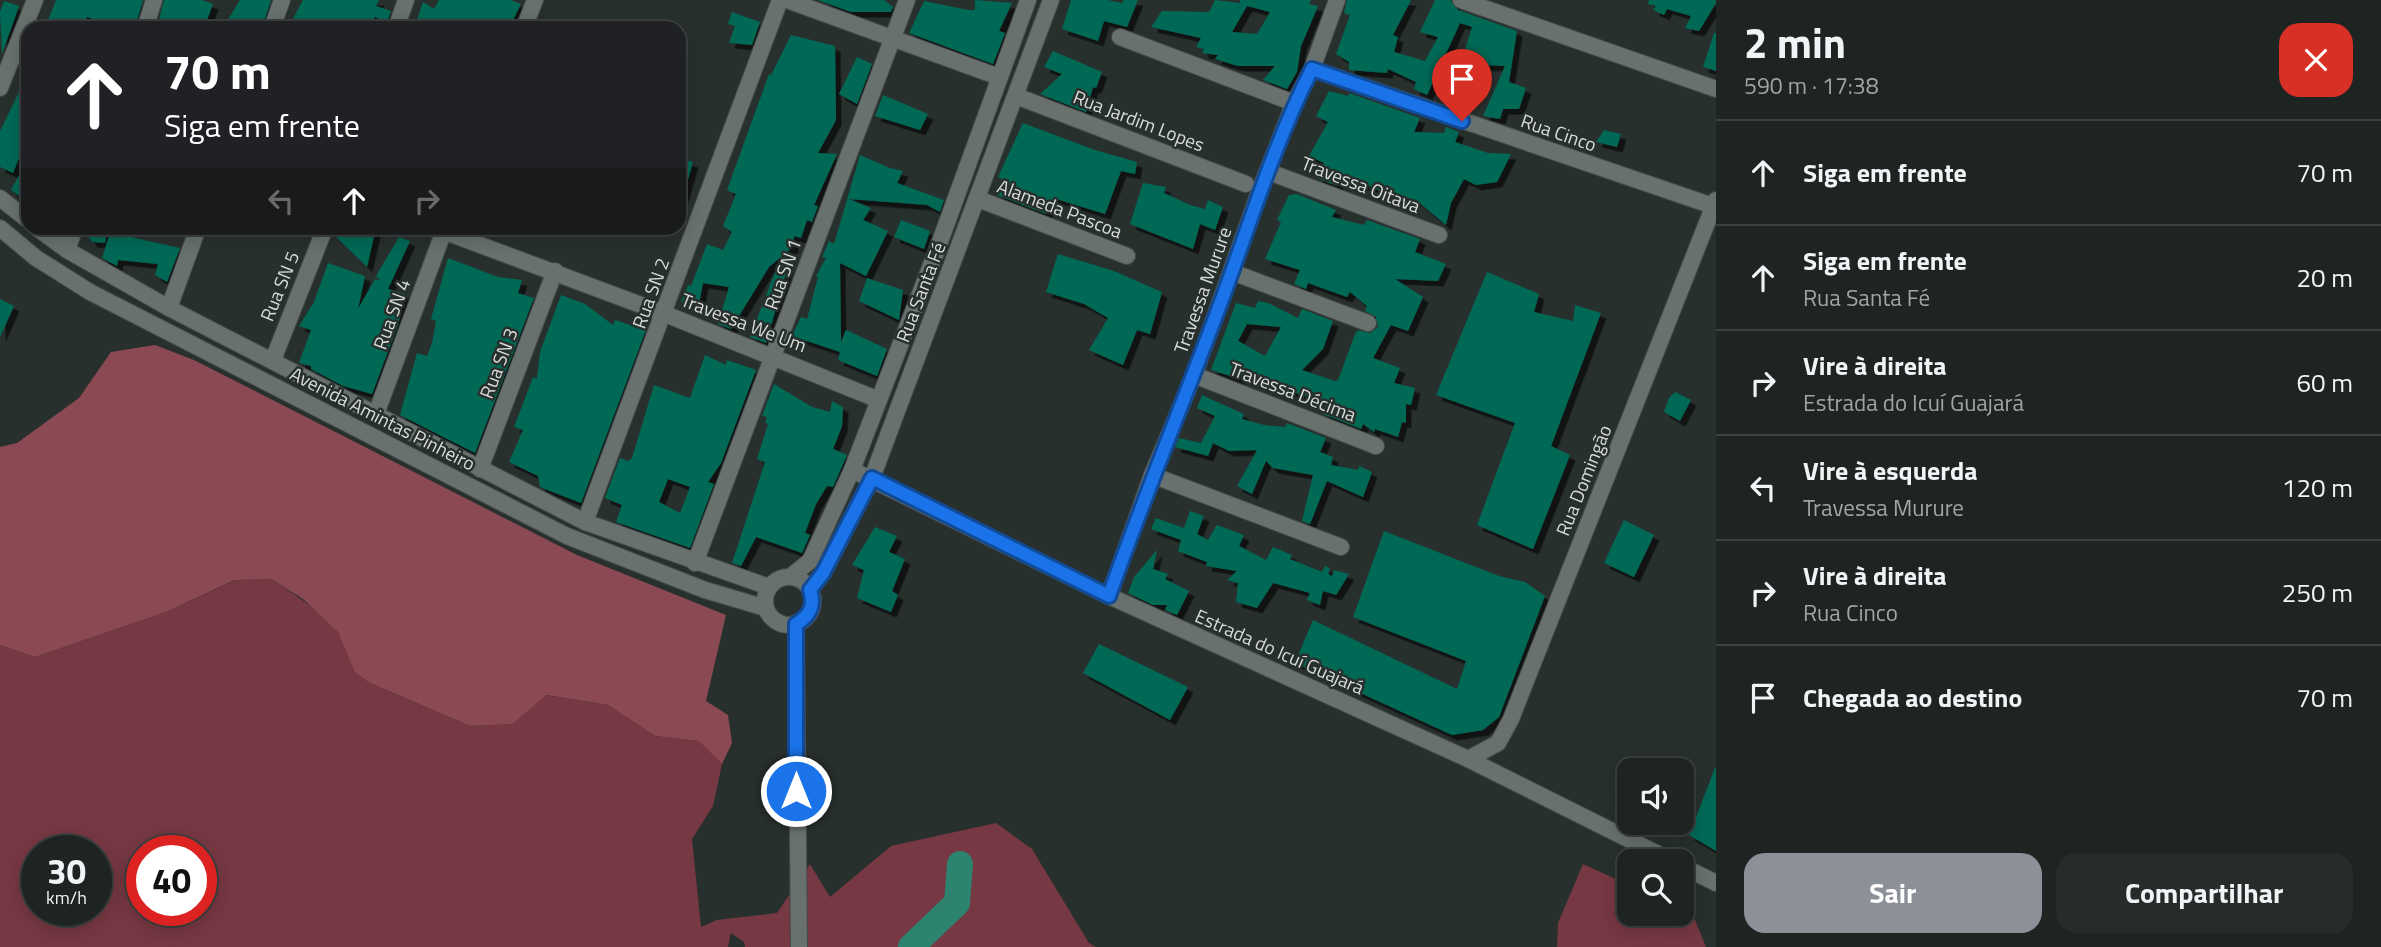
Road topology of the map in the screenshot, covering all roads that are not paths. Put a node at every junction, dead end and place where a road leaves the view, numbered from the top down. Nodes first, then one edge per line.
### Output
1 (35, 0) edge
2 (154, 0) edge
3 (282, 0) edge
4 (405, 0) edge
5 (535, 0) edge
6 (780, 0) edge
7 (787, 0) edge
8 (907, 0) edge
9 (1028, 0) edge
10 (1052, 0) edge
11 (1337, 0) edge
12 (1461, 0) edge
13 (27, 21) edge
14 (147, 21) edge
15 (274, 21) edge
16 (398, 21) edge
17 (527, 21) edge
18 (21, 35) edge
19 (1120, 37) dead end
20 (894, 39) junction
21 (1312, 69) junction
22 (999, 77) junction
23 (0, 88) edge
24 (1716, 89) edge
25 (1016, 96) junction
26 (1294, 103) junction
27 (1269, 172) junction
28 (1246, 184) dead end
29 (0, 198) edge
30 (978, 200) junction
31 (1715, 203) edge
32 (21, 214) edge
33 (0, 228) edge
34 (47, 235) edge
35 (72, 235) edge
36 (195, 235) edge
37 (322, 235) edge
38 (439, 235) edge
39 (457, 235) edge
40 (1438, 235) dead end
41 (938, 247) junction
42 (67, 250) junction
43 (957, 255) junction
44 (1127, 256) dead end
45 (555, 271) junction
46 (1232, 272) junction
47 (169, 308) junction
48 (665, 314) junction
49 (1368, 323) dead end
50 (774, 356) junction
51 (273, 360) junction
52 (1194, 375) junction
53 (879, 400) junction
54 (376, 414) junction
55 (1377, 446) dead end
56 (480, 469) junction
57 (852, 470) junction
58 (1152, 475) junction
59 (872, 478) junction
60 (585, 522) junction
61 (1341, 547) dead end
62 (695, 563) junction
63 (790, 577) junction
64 (769, 587) junction
65 (810, 590) junction
66 (1109, 596) junction
67 (766, 608) junction
68 (796, 624) junction
69 (1468, 759) junction
70 (1648, 849) edge
71 (1694, 872) edge
72 (1716, 883) edge
73 (799, 947) edge

1 - 13 street
2 - 14 street
3 - 15 street
4 - 16 street
5 - 17 street
6 - 48 street, Rua SN 2
7 - 20 street
8 - 20 street, Rua SN 1
9 - 22 street, Rua Santa Fé
10 - 25 street, Rua Santa Fé
11 - 21 street, Travessa Murure
12 - 24 street
18 - 23 street
19 - 26 street
20 - 22 street
20 - 50 street, Rua SN 1
21 - 26 street, Travessa Murure
21 - 31 street, Rua Cinco
22 - 41 street, Rua Santa Fé
25 - 28 street, Rua Jardim Lopes
25 - 30 street, Rua Santa Fé
26 - 27 street, Travessa Murure
27 - 40 street, Travessa Oitava
27 - 46 street, Travessa Murure
29 - 32 street
30 - 43 street, Rua Santa Fé
30 - 44 street, Alameda Pascoa
31 - 69 street, Rua Domingão
33 - 67 street, Avenida Amintas Pinheiro
34 - 42 street, Avenida Amintas Pinheiro
35 - 42 street
36 - 47 street
37 - 51 street, Rua SN 5
38 - 54 street, Rua SN 4
39 - 45 street, Travessa We Um
41 - 43 street
41 - 53 street, Rua Santa Fé
42 - 47 street, Avenida Amintas Pinheiro
43 - 59 street, Rua Santa Fé
45 - 48 street, Travessa We Um
45 - 56 street, Rua SN 3
46 - 49 street
46 - 52 street, Travessa Murure
47 - 51 street, Avenida Amintas Pinheiro
48 - 50 street, Travessa We Um
48 - 60 street, Rua SN 2
50 - 53 street, Travessa We Um
50 - 62 street, Rua SN 1
51 - 54 street, Avenida Amintas Pinheiro
52 - 55 street, Travessa Décima
52 - 58 street, Travessa Murure
53 - 57 street, Rua Santa Fé
54 - 56 street, Avenida Amintas Pinheiro
56 - 60 street, Avenida Amintas Pinheiro
57 - 59 street, Estrada do Icuí Guajará
57 - 63 street, Rua Santa Fé
58 - 61 street
58 - 66 street, Travessa Murure
59 - 65 street, Rua Santa Fé
59 - 66 street, Estrada do Icuí Guajará
60 - 62 street, Avenida Amintas Pinheiro
62 - 64 street, Avenida Amintas Pinheiro
63 - 64 street
63 - 65 street
64 - 67 street
65 - 68 street
66 - 69 street, Estrada do Icuí Guajará
67 - 68 street
68 - 73 street
69 - 70 street, Estrada do Icuí Guajará
71 - 72 street

